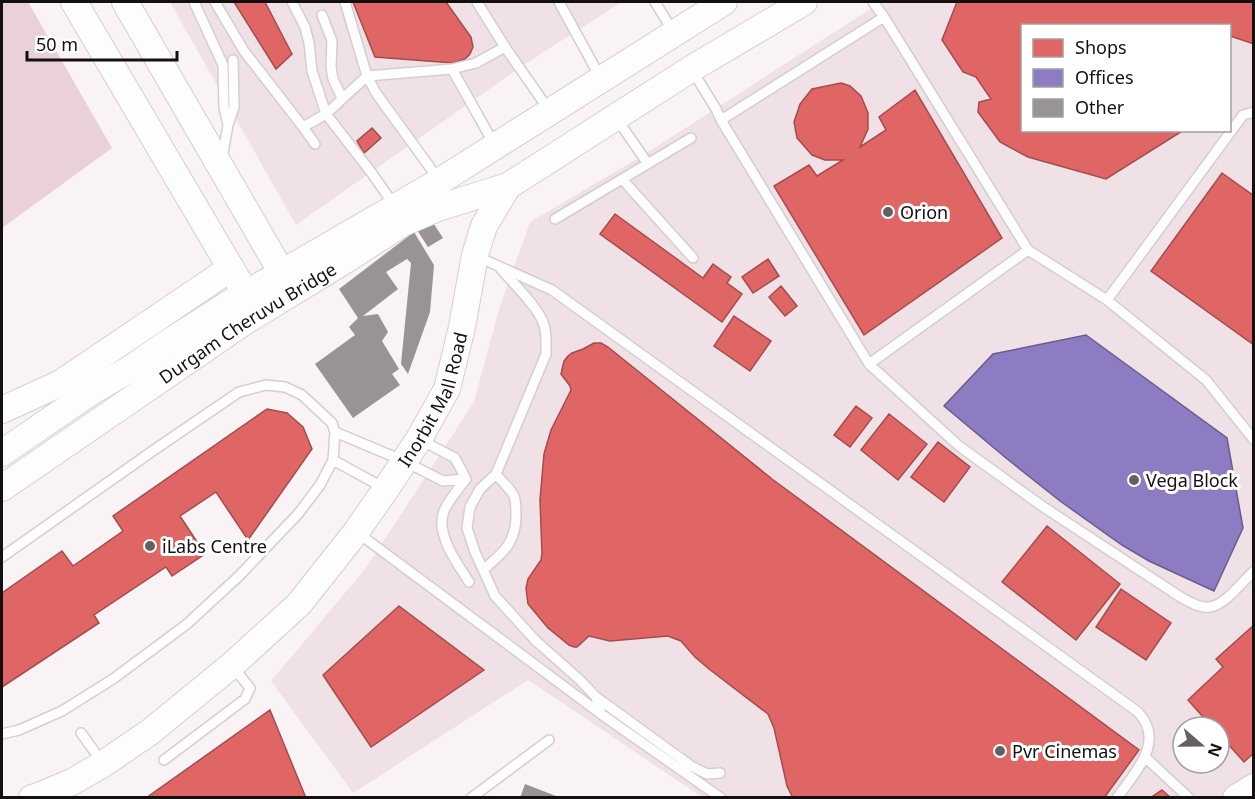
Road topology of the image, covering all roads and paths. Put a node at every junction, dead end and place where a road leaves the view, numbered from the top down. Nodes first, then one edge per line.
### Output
1 (74, 2) edge
2 (125, 2) edge
3 (194, 2) edge
4 (215, 2) edge
5 (292, 2) edge
6 (345, 2) edge
7 (477, 2) edge
8 (558, 2) edge
9 (655, 2) edge
10 (724, 2) edge
11 (804, 2) edge
12 (873, 2) edge
13 (322, 15) dead end
14 (884, 17) junction
15 (674, 33) junction
16 (505, 47) junction
17 (244, 51) junction
18 (232, 60) junction
19 (223, 65) junction
20 (452, 69) junction
21 (691, 69) junction
22 (367, 76) junction
23 (601, 79) junction
24 (342, 98) junction
25 (550, 111) junction
26 (1254, 112) edge
27 (326, 114) junction
28 (616, 117) junction
29 (721, 120) junction
30 (228, 125) junction
31 (303, 127) junction
32 (1231, 130) edge
33 (1230, 132) edge
34 (691, 138) dead end
35 (315, 144) dead end
36 (495, 146) junction
37 (648, 164) junction
38 (221, 168) junction
39 (622, 179) junction
40 (440, 181) junction
41 (508, 186) junction
42 (396, 207) junction
43 (555, 219) dead end
44 (1028, 250) junction
45 (475, 255) junction
46 (693, 258) dead end
47 (499, 267) junction
48 (231, 268) junction
49 (282, 273) junction
50 (246, 294) junction
51 (1107, 300) junction
52 (869, 364) junction
53 (2, 410) edge
54 (335, 432) junction
55 (419, 439) junction
56 (1254, 440) edge
57 (2, 453) edge
58 (333, 460) junction
59 (404, 461) junction
60 (496, 474) junction
61 (466, 479) junction
62 (2, 488) edge
63 (386, 489) junction
64 (356, 532) junction
65 (2, 557) edge
66 (483, 570) junction
67 (1254, 571) edge
68 (469, 582) dead end
69 (232, 665) junction
70 (593, 694) junction
71 (601, 714) junction
72 (81, 733) dead end
73 (2, 734) edge
74 (549, 740) dead end
75 (1145, 757) junction
76 (164, 760) dead end
77 (103, 764) junction
78 (720, 773) dead end
79 (1254, 787) edge
80 (32, 798) edge
81 (471, 798) edge
82 (721, 798) edge
83 (1117, 798) edge
84 (1189, 798) edge
85 (1236, 798) edge

1 - 48 main road
2 - 38 main road
3 - 19 lane
4 - 17 lane
5 - 27 lane
6 - 22 lane
7 - 16 lane
8 - 23 lane
9 - 15 lane
10 - 15 main road
11 - 21 main road, Inorbit Mall Road
12 - 14 lane
13 - 24 lane
14 - 29 lane
14 - 44 lane
15 - 23 main road
16 - 20 lane
16 - 25 lane
17 - 18 lane
17 - 31 lane
18 - 19 lane
18 - 30 lane
19 - 30 lane
20 - 22 lane
20 - 36 lane
21 - 28 main road, Inorbit Mall Road
21 - 29 lane
22 - 24 lane
22 - 40 lane
23 - 25 main road
24 - 27 lane
25 - 36 main road
26 - 32 lane
27 - 31 lane
27 - 42 lane
28 - 37 lane
28 - 41 main road, Inorbit Mall Road
29 - 52 lane
30 - 38 lane
31 - 35 lane
33 - 51 lane
34 - 37 lane
36 - 40 main road
37 - 39 lane
38 - 49 main road
39 - 43 lane
39 - 46 lane
40 - 42 main road
41 - 45 main road, Inorbit Mall Road
41 - 62 main road, Durgam Cheruvu Bridge
42 - 49 main road, Durgam Cheruvu Bridge
44 - 51 lane
44 - 52 lane
45 - 47 lane
45 - 55 main road, Inorbit Mall Road
47 - 60 lane
47 - 75 lane
48 - 50 main road
48 - 53 main road
49 - 50 main road, Durgam Cheruvu Bridge
50 - 57 main road, Durgam Cheruvu Bridge
51 - 56 lane
52 - 67 lane
54 - 58 lane
54 - 59 lane
54 - 65 lane
55 - 59 main road, Inorbit Mall Road
55 - 61 lane
58 - 63 lane
58 - 73 lane
59 - 61 lane
59 - 63 main road, Inorbit Mall Road
60 - 66 lane
60 - 66 lane
61 - 68 lane
63 - 64 main road, Inorbit Mall Road
64 - 69 main road, Inorbit Mall Road
64 - 71 lane
66 - 70 lane
69 - 76 lane
69 - 77 main road, Inorbit Mall Road
70 - 71 lane
70 - 78 lane
71 - 82 lane
72 - 77 lane
74 - 81 lane
75 - 83 lane
75 - 84 lane
77 - 80 main road, Inorbit Mall Road
79 - 85 main road

